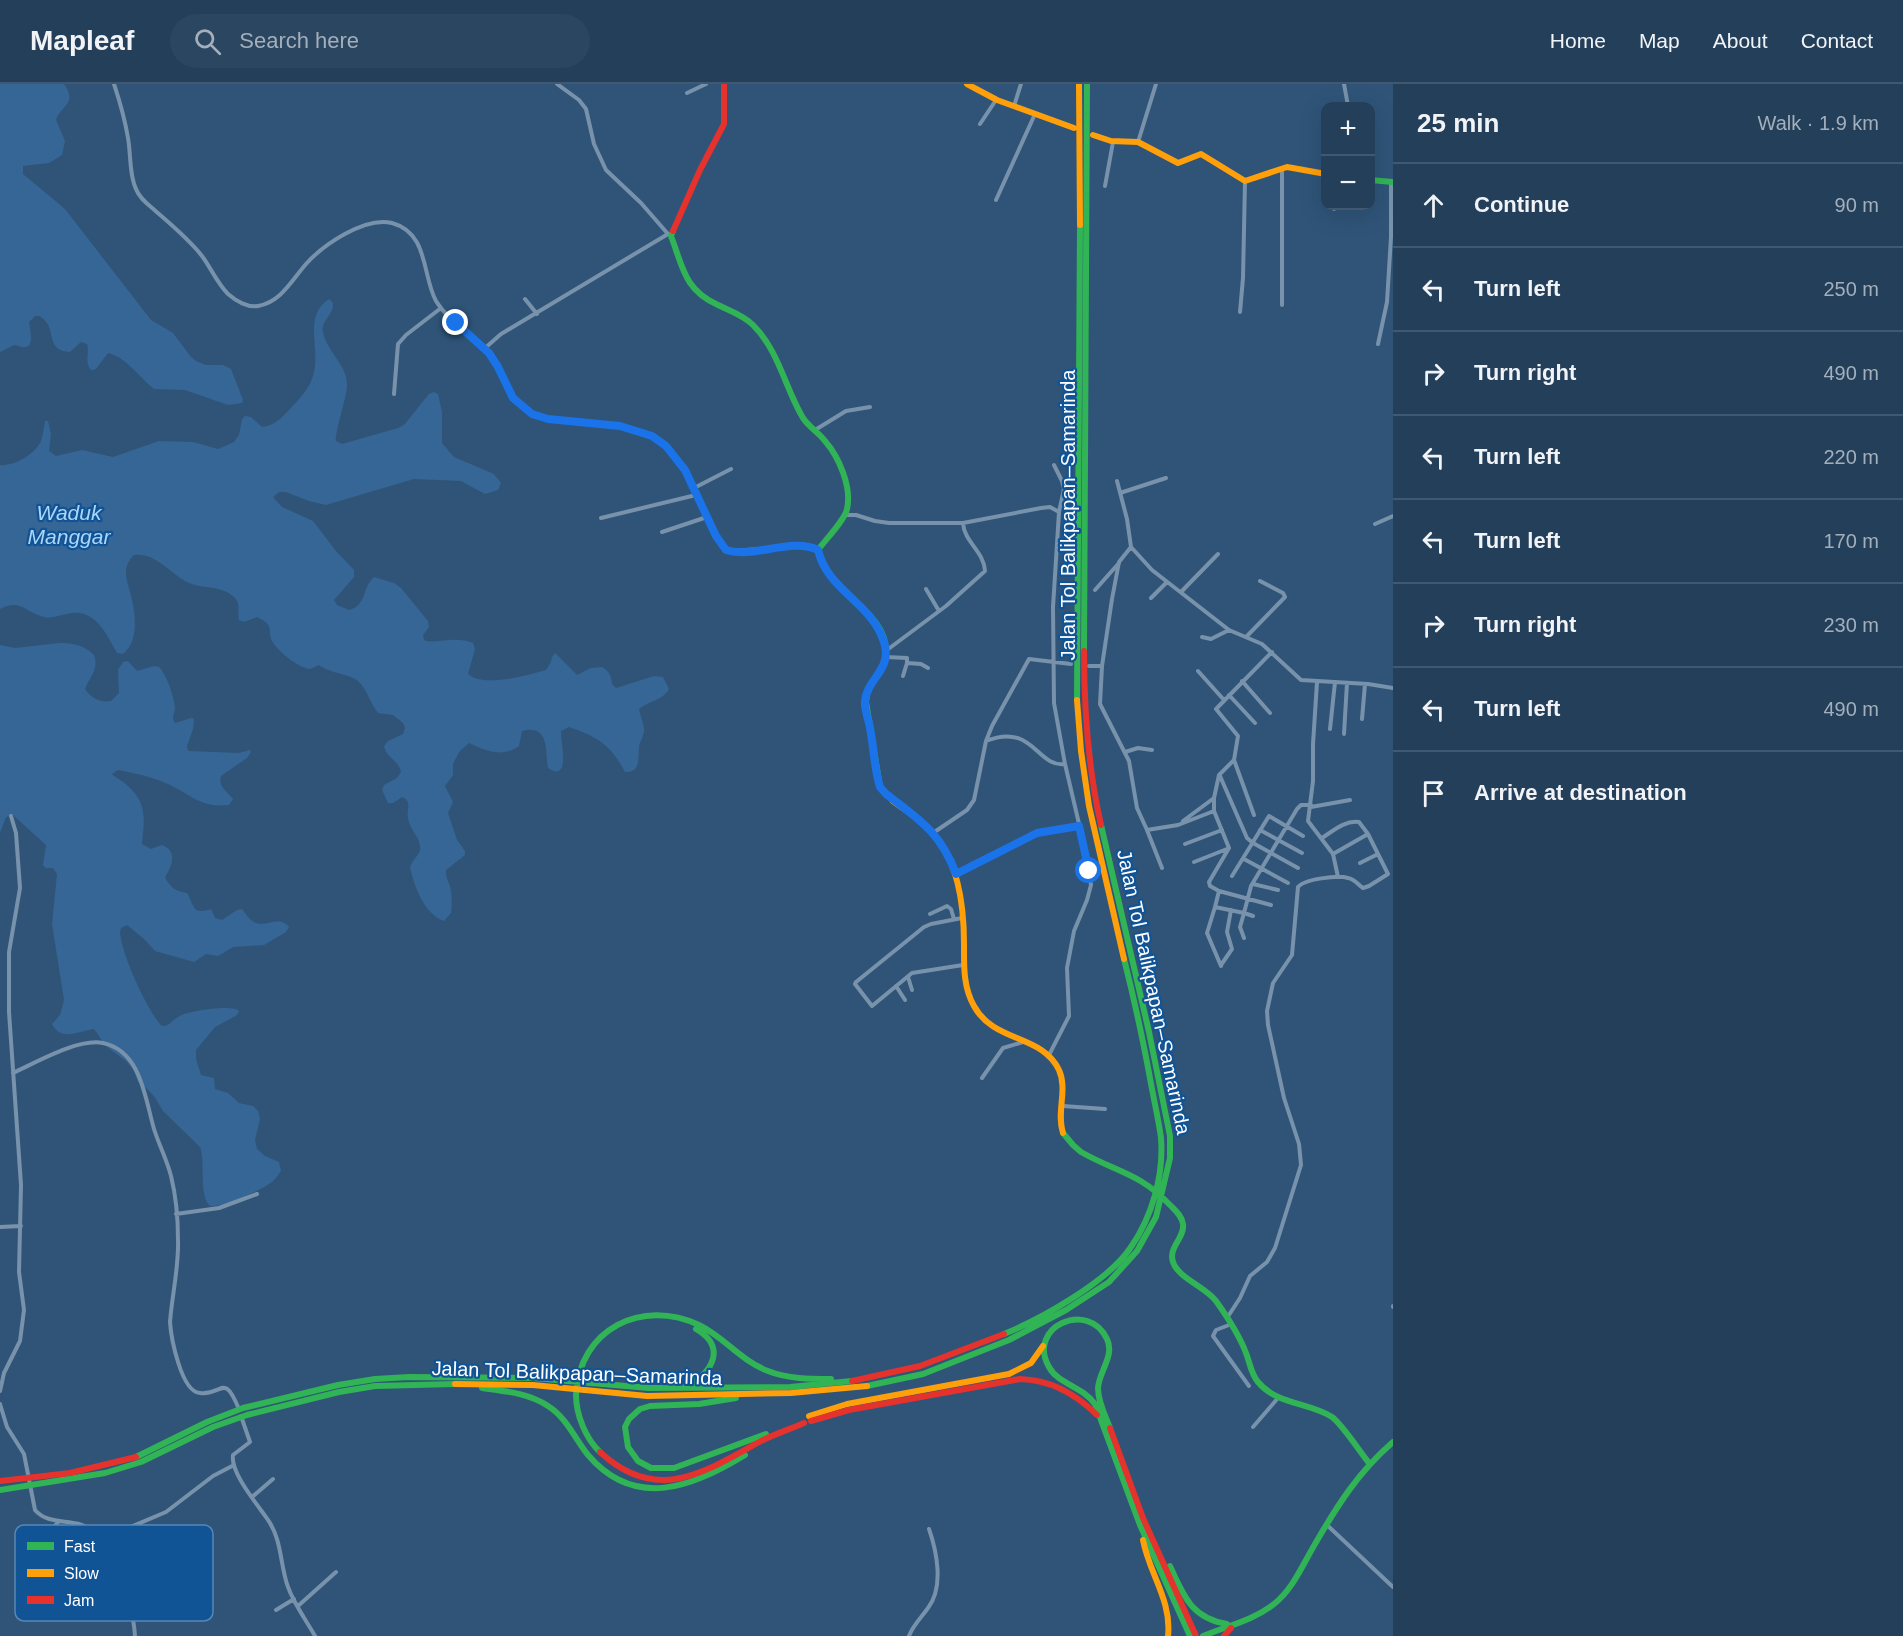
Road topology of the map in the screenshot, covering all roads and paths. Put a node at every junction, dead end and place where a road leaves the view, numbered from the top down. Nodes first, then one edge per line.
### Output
1 (114, 84) edge
2 (557, 84) edge
3 (706, 84) edge
4 (724, 84) edge
5 (967, 84) edge
6 (1079, 84) edge
7 (1087, 84) edge
8 (1344, 84) edge
9 (1021, 85) edge
10 (1156, 85) edge
11 (687, 93) dead end
12 (997, 100) junction
13 (1347, 102) edge
14 (1014, 106) junction
15 (1035, 114) junction
16 (980, 124) dead end
17 (1074, 128) dead end
18 (1093, 135) dead end
19 (1113, 141) junction
20 (1138, 142) junction
21 (1282, 168) junction
22 (1321, 173) edge
23 (1375, 180) edge
24 (1245, 181) junction
25 (1392, 182) edge
26 (1105, 186) dead end
27 (996, 200) dead end
28 (669, 235) junction
29 (525, 299) dead end
30 (1282, 305) dead end
31 (441, 308) junction
32 (1239, 312) dead end
33 (537, 314) junction
34 (1378, 344) dead end
35 (484, 348) junction
36 (394, 394) dead end
37 (870, 407) dead end
38 (815, 430) junction
39 (1054, 465) dead end
40 (731, 469) dead end
41 (1166, 478) dead end
42 (1117, 481) dead end
43 (694, 488) junction
44 (1120, 493) junction
45 (696, 495) junction
46 (1059, 512) junction
47 (847, 515) junction
48 (1393, 516) edge
49 (707, 517) junction
50 (601, 518) dead end
51 (963, 523) junction
52 (1375, 524) dead end
53 (662, 532) dead end
54 (1131, 547) junction
55 (818, 550) junction
56 (1218, 554) dead end
57 (1119, 562) junction
58 (1260, 581) dead end
59 (1167, 582) junction
60 (926, 589) dead end
61 (1095, 590) dead end
62 (1181, 592) junction
63 (1150, 598) dead end
64 (939, 611) junction
65 (1229, 630) junction
66 (1247, 636) junction
67 (1202, 637) dead end
68 (1272, 652) junction
69 (886, 654) junction
70 (1054, 662) junction
71 (907, 663) junction
72 (1071, 664) dead end
73 (1089, 666) dead end
74 (1102, 666) junction
75 (928, 668) dead end
76 (1198, 671) dead end
77 (903, 676) dead end
78 (1242, 681) junction
79 (1317, 682) junction
80 (1335, 682) junction
81 (1347, 683) junction
82 (1365, 684) junction
83 (1393, 688) edge
84 (1229, 695) junction
85 (1224, 700) junction
86 (1270, 712) dead end
87 (1362, 719) dead end
88 (1254, 723) dead end
89 (1330, 729) dead end
90 (1344, 734) dead end
91 (986, 741) junction
92 (1152, 750) dead end
93 (1125, 752) junction
94 (1234, 760) junction
95 (1065, 764) junction
96 (1219, 775) junction
97 (1214, 798) junction
98 (1350, 800) dead end
99 (1311, 806) junction
100 (1214, 811) junction
101 (1254, 815) dead end
102 (11, 816) dead end
103 (1178, 825) junction
104 (1079, 826) junction
105 (1287, 826) junction
106 (1147, 830) junction
107 (1222, 830) junction
108 (1260, 830) junction
109 (933, 833) junction
110 (1368, 834) junction
111 (1302, 836) dead end
112 (1322, 838) junction
113 (1279, 840) junction
114 (1252, 843) junction
115 (1185, 844) dead end
116 (1229, 848) junction
117 (1302, 853) dead end
118 (1271, 854) junction
119 (1334, 854) junction
120 (1378, 854) junction
121 (1244, 859) junction
122 (1194, 862) dead end
123 (1360, 863) dead end
124 (1162, 868) dead end
125 (1262, 868) junction
126 (1298, 868) dead end
127 (956, 874) junction
128 (1232, 876) dead end
129 (1338, 877) junction
130 (1288, 883) dead end
131 (1253, 884) junction
132 (1278, 890) dead end
133 (1219, 891) junction
134 (1248, 898) junction
135 (1271, 905) dead end
136 (1215, 907) junction
137 (1231, 910) junction
138 (1244, 913) junction
139 (930, 914) dead end
140 (1253, 916) dead end
141 (962, 918) junction
142 (954, 919) junction
143 (1244, 938) dead end
144 (963, 965) junction
145 (908, 977) junction
146 (896, 986) junction
147 (912, 990) dead end
148 (905, 1000) dead end
149 (1024, 1042) junction
150 (1049, 1055) junction
151 (13, 1073) junction
152 (982, 1078) dead end
153 (1063, 1106) junction
154 (1105, 1109) dead end
155 (257, 1194) dead end
156 (176, 1214) junction
157 (21, 1226) junction
158 (0, 1227) edge
159 (1228, 1322) junction
160 (1047, 1336) junction
161 (582, 1371) junction
162 (886, 1375) junction
163 (436, 1384) junction
164 (1249, 1386) dead end
165 (681, 1388) junction
166 (0, 1391) edge
167 (764, 1394) junction
168 (1278, 1398) junction
169 (0, 1404) edge
170 (1, 1416) edge
171 (1100, 1418) junction
172 (807, 1420) junction
173 (1253, 1427) dead end
174 (772, 1434) junction
175 (1393, 1442) edge
176 (1369, 1463) junction
177 (234, 1465) junction
178 (273, 1479) dead end
179 (0, 1481) edge
180 (0, 1490) edge
181 (252, 1497) junction
182 (1143, 1518) junction
183 (59, 1521) junction
184 (1326, 1524) junction
185 (56, 1525) edge
186 (79, 1525) edge
187 (135, 1525) edge
188 (929, 1529) dead end
189 (1144, 1533) junction
190 (336, 1572) dead end
191 (1393, 1587) edge
192 (294, 1599) junction
193 (298, 1606) junction
194 (276, 1610) dead end
195 (132, 1621) edge
196 (1232, 1625) junction
197 (135, 1636) edge
198 (315, 1636) edge
199 (909, 1636) edge
200 (1168, 1636) edge
201 (1190, 1636) edge
202 (1196, 1636) edge
203 (1203, 1636) edge
204 (1213, 1636) edge
205 (1224, 1636) edge

1 - 31 street
2 - 28 street
3 - 11 street
4 - 28 main road
5 - 12 main road
6 - 162 main road, Jalan Tol Balikpapan–Samarinda
7 - 167 main road, Jalan Tol Balikpapan–Samarinda
8 - 13 street
9 - 14 street
10 - 20 street
12 - 14 main road
12 - 16 street
14 - 15 main road
15 - 17 main road
15 - 27 street
18 - 19 main road
19 - 20 main road
19 - 26 street
20 - 24 main road
21 - 22 main road
21 - 24 main road
21 - 30 street
23 - 25 main road
24 - 32 street
25 - 34 street
28 - 33 street
28 - 38 main road
29 - 33 street
31 - 35 street
31 - 36 street
33 - 35 street
35 - 43 street
37 - 38 street
38 - 47 main road
39 - 46 street
40 - 43 street
41 - 44 street
42 - 44 street
43 - 45 street
44 - 54 street
45 - 49 street
45 - 50 street
46 - 51 street
46 - 70 street
47 - 51 street
47 - 55 main road
48 - 52 street
49 - 53 street
49 - 55 street
51 - 64 street
54 - 57 street
54 - 59 street
55 - 69 main road
56 - 62 street
57 - 61 street
57 - 74 street
58 - 66 street
59 - 62 street
59 - 63 street
60 - 64 street
62 - 65 street
64 - 69 street
65 - 66 street
65 - 67 street
66 - 68 street
68 - 78 street
68 - 79 street
69 - 71 street
69 - 109 main road
70 - 72 street
70 - 91 street
70 - 95 street
71 - 75 street
71 - 77 street
73 - 74 street
74 - 93 street
76 - 85 street
78 - 84 street
78 - 86 street
79 - 80 street
79 - 99 street
80 - 81 street
80 - 89 street
81 - 82 street
81 - 90 street
82 - 83 street
82 - 87 street
84 - 85 street
84 - 88 street
85 - 94 street
91 - 95 street
91 - 109 street
92 - 93 street
93 - 106 street
94 - 96 street
94 - 101 street
95 - 104 street
96 - 97 street
96 - 114 street
97 - 100 street
97 - 103 street
98 - 99 street
99 - 105 street
99 - 112 street
100 - 103 street
100 - 107 street
102 - 151 street
103 - 106 street
104 - 127 street
104 - 150 street
105 - 108 street
105 - 111 street
105 - 113 street
106 - 124 street
107 - 115 street
107 - 116 street
108 - 113 street
108 - 114 street
109 - 127 main road
110 - 112 street
110 - 119 street
110 - 120 street
112 - 119 street
113 - 117 street
113 - 118 street
114 - 118 street
114 - 121 street
116 - 122 street
116 - 133 street
118 - 125 street
118 - 126 street
119 - 129 street
120 - 123 street
120 - 129 street
121 - 125 street
121 - 128 street
125 - 130 street
125 - 131 street
127 - 141 main road
129 - 159 street
131 - 132 street
131 - 134 street
133 - 134 street
133 - 136 street
134 - 135 street
134 - 138 street
136 - 137 street
136 - 137 street
137 - 138 street
138 - 140 street
138 - 143 street
139 - 142 street
141 - 142 street
141 - 144 main road
142 - 146 street
144 - 145 street
144 - 149 main road
145 - 146 street
145 - 147 street
146 - 148 street
149 - 150 main road
149 - 152 street
150 - 153 main road
151 - 156 street
151 - 157 street
153 - 154 street
153 - 159 main road
155 - 156 street
156 - 177 street
157 - 158 street
157 - 166 street
159 - 164 street
159 - 168 main road
160 - 171 main road
160 - 172 main road
160 - 182 main road
161 - 162 main road
161 - 165 main road
161 - 174 main road
162 - 165 main road, Jalan Tol Balikpapan–Samarinda
163 - 167 main road, Jalan Tol Balikpapan–Samarinda
163 - 174 main road
163 - 180 main road, Jalan Tol Balikpapan–Samarinda
165 - 179 main road, Jalan Tol Balikpapan–Samarinda
167 - 174 main road
168 - 173 street
168 - 176 main road
169 - 170 street
170 - 183 street
171 - 172 main road
171 - 189 main road
172 - 174 main road
175 - 176 main road
176 - 184 main road
177 - 181 street
177 - 187 street
178 - 181 street
181 - 192 street
182 - 196 main road
182 - 202 main road
183 - 185 street
183 - 186 street
184 - 191 street
184 - 196 main road
188 - 199 street
189 - 200 main road
189 - 201 main road
190 - 193 street
192 - 193 street
192 - 194 street
193 - 198 street
195 - 197 street
196 - 203 main road
196 - 204 main road
196 - 205 main road

